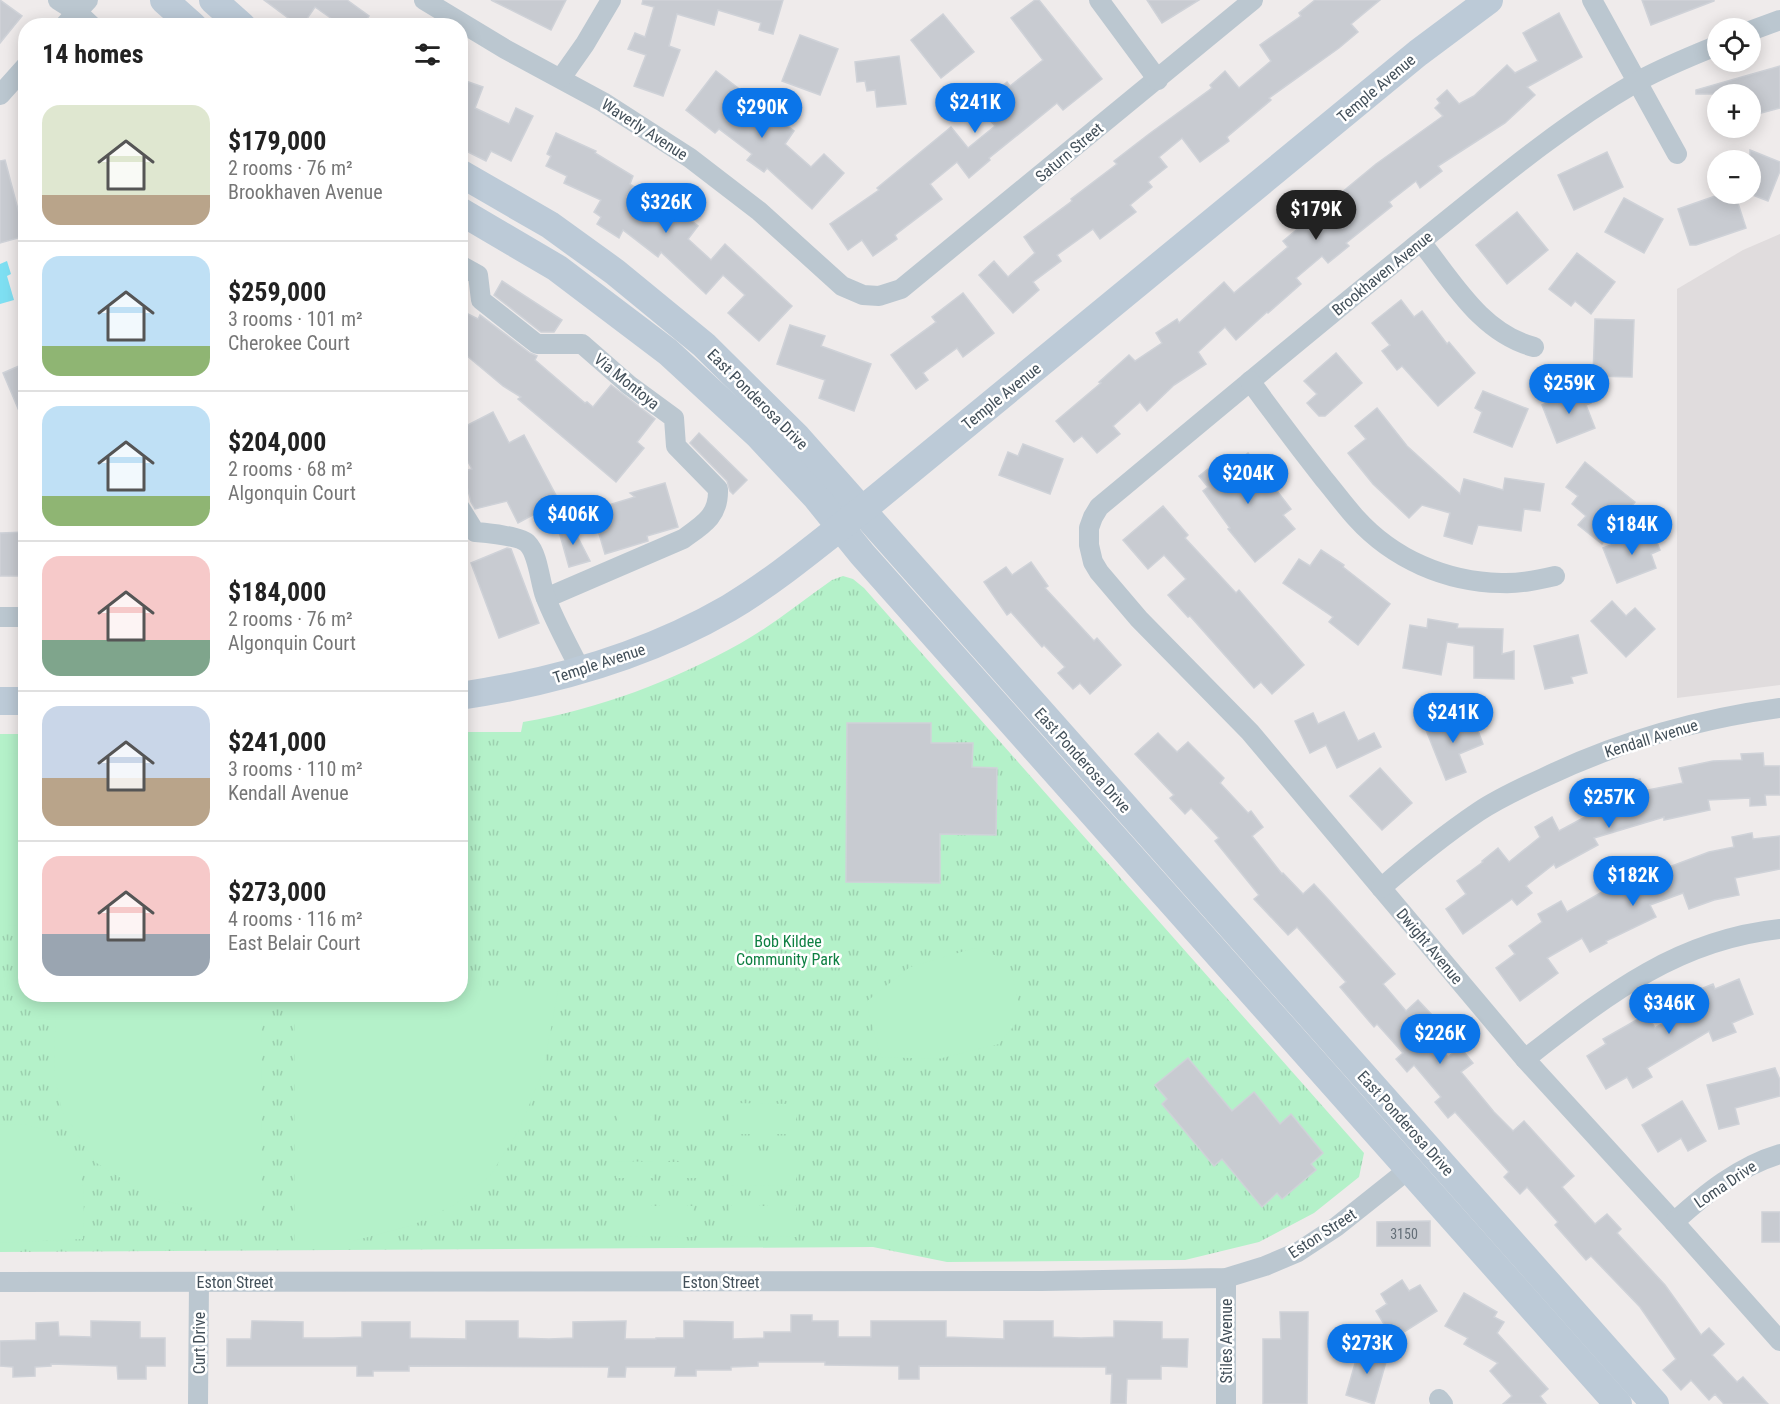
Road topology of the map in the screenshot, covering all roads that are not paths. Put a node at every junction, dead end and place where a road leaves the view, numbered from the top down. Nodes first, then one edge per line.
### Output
1 (58, 0) edge
2 (164, 0) edge
3 (213, 0) edge
4 (424, 0) edge
5 (611, 0) edge
6 (1099, 0) edge
7 (1253, 0) edge
8 (1489, 0) edge
9 (1592, 0) edge
10 (76, 12) edge
11 (184, 18) edge
12 (233, 18) edge
13 (454, 18) edge
14 (1780, 20) edge
15 (468, 27) edge
16 (1761, 27) edge
17 (1707, 50) edge
18 (18, 75) edge
19 (561, 78) junction
20 (1158, 80) junction
21 (1638, 82) junction
22 (0, 95) edge
23 (1677, 154) dead end
24 (468, 178) edge
25 (468, 216) edge
26 (1421, 242) junction
27 (468, 269) edge
28 (879, 296) joint
29 (1534, 346) dead end
30 (1250, 381) junction
31 (862, 510) junction
32 (468, 521) edge
33 (839, 528) junction
34 (1089, 545) joint
35 (1556, 576) dead end
36 (546, 598) junction
37 (0, 617) edge
38 (18, 617) edge
39 (581, 671) junction
40 (468, 695) edge
41 (0, 700) edge
42 (18, 700) edge
43 (1780, 708) edge
44 (1381, 888) junction
45 (1780, 928) edge
46 (1525, 1059) junction
47 (1431, 1151) junction
48 (1780, 1154) edge
49 (1408, 1169) junction
50 (1674, 1222) junction
51 (1226, 1278) junction
52 (0, 1282) edge
53 (199, 1282) junction
54 (1780, 1341) edge
55 (198, 1404) edge
56 (1226, 1404) edge
57 (1618, 1404) edge
58 (1655, 1404) edge

1 - 10 street
2 - 11 main road
3 - 12 main road
4 - 13 street, Waverly Avenue
5 - 19 street
6 - 20 street
7 - 20 street, Saturn Street
8 - 31 main road, Temple Avenue
9 - 21 street
14 - 16 street
15 - 19 street, Waverly Avenue
17 - 21 street, Brookhaven Avenue
18 - 22 street
19 - 28 street, Waverly Avenue
20 - 28 street, Saturn Street
21 - 23 street
21 - 26 street, Brookhaven Avenue
24 - 31 main road, East Ponderosa Drive
25 - 33 main road, East Ponderosa Drive
26 - 29 street
26 - 30 street, Brookhaven Avenue
27 - 36 street, Via Montoya
30 - 34 street, Brookhaven Avenue
30 - 35 street
31 - 33 main road, Temple Avenue
31 - 47 main road, East Ponderosa Drive
32 - 36 street
33 - 39 main road, Temple Avenue
33 - 49 main road, East Ponderosa Drive
34 - 44 street, Dwight Avenue
36 - 39 street
37 - 38 street
39 - 40 main road, Temple Avenue
41 - 42 main road
43 - 44 street, Kendall Avenue
44 - 46 street, Dwight Avenue
45 - 46 street
46 - 50 street, Dwight Avenue
47 - 49 main road
47 - 58 main road, East Ponderosa Drive
48 - 50 street, Loma Drive
49 - 51 street, Eston Street
49 - 57 main road, East Ponderosa Drive
50 - 54 street, Dwight Avenue
51 - 53 street, Eston Street
51 - 56 street, Stiles Avenue
52 - 53 street, Eston Street
53 - 55 street, Curt Drive

